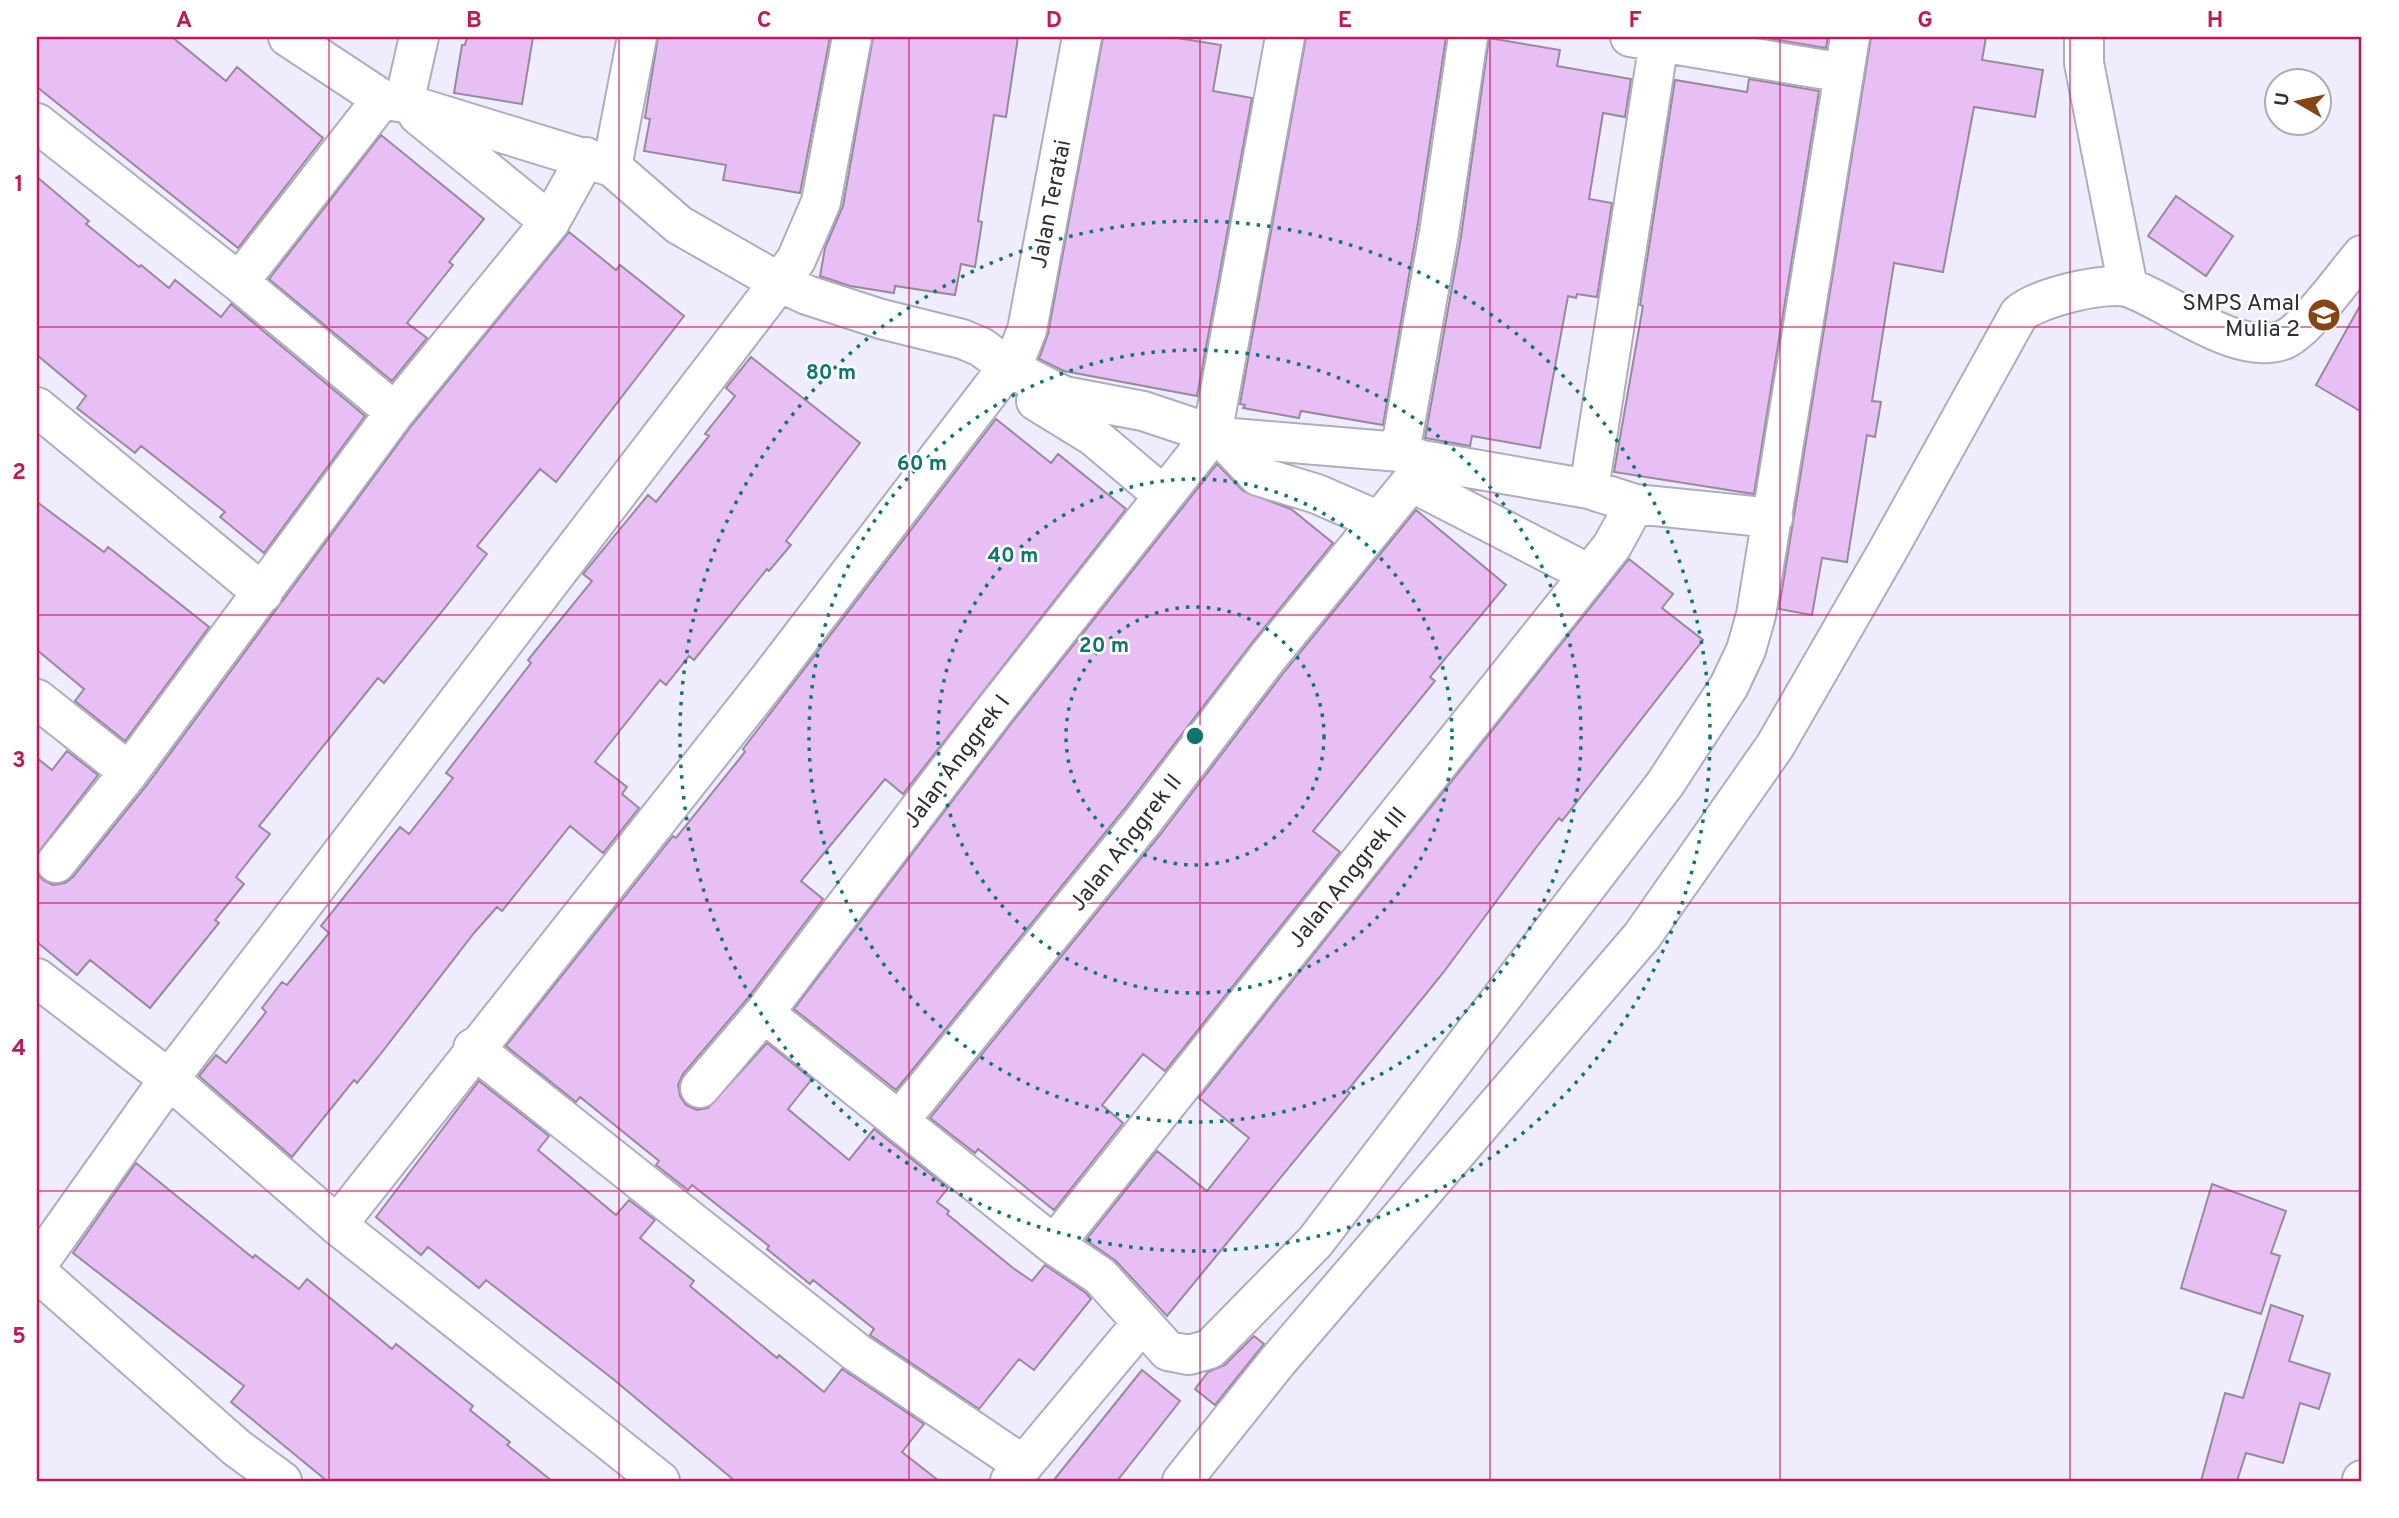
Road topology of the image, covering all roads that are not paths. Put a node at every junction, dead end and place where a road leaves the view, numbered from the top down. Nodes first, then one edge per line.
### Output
1 (288, 37) edge
2 (419, 37) edge
3 (637, 37) edge
4 (852, 37) edge
5 (1082, 37) edge
6 (1285, 37) edge
7 (1468, 37) edge
8 (2084, 37) edge
9 (1644, 39) edge
10 (1847, 55) edge
11 (393, 101) junction
12 (37, 123) edge
13 (599, 162) junction
14 (550, 222) junction
15 (2362, 255) edge
16 (777, 281) junction
17 (239, 282) junction
18 (2128, 287) junction
19 (1004, 373) junction
20 (37, 407) edge
21 (395, 412) junction
22 (1216, 436) junction
23 (1411, 465) junction
24 (1589, 489) junction
25 (1163, 495) junction
26 (1635, 504) junction
27 (1773, 518) junction
28 (1379, 522) junction
29 (1589, 574) junction
30 (263, 593) junction
31 (37, 699) edge
32 (129, 772) junction
33 (56, 863) dead end
34 (37, 978) edge
35 (764, 1013) junction
36 (474, 1048) junction
37 (169, 1079) junction
38 (700, 1088) dead end
39 (899, 1121) junction
40 (337, 1225) junction
41 (1054, 1245) junction
42 (37, 1265) edge
43 (37, 1272) edge
44 (1142, 1323) junction
45 (234, 1465) edge
46 (636, 1473) edge
47 (1016, 1473) edge
48 (282, 1481) edge
49 (1182, 1481) edge

1 - 11 street
2 - 11 street
3 - 13 street
4 - 16 street
5 - 19 street, Jalan Teratai
6 - 22 street
7 - 23 street
8 - 18 street
9 - 10 street
9 - 24 street
10 - 27 street
11 - 13 street
11 - 14 street
11 - 17 street
12 - 17 street
13 - 14 street
13 - 16 street
14 - 21 street
15 - 18 street
16 - 19 street
16 - 37 street
17 - 21 street
18 - 49 street
19 - 22 street
19 - 25 street
19 - 36 street, Jalan Teratai
20 - 30 street
21 - 30 street
22 - 23 street
22 - 25 street, Jalan Anggrek I
22 - 28 street
23 - 24 street
23 - 28 street, Jalan Anggrek II
23 - 29 street
24 - 26 street
25 - 35 street, Jalan Anggrek I
26 - 27 street
26 - 29 street, Jalan Anggrek III
27 - 44 street
28 - 39 street, Jalan Anggrek II
29 - 41 street, Jalan Anggrek III
30 - 32 street
31 - 32 street
32 - 33 street
34 - 37 street
35 - 38 street, Jalan Anggrek I
35 - 39 street
36 - 40 street, Jalan Teratai
36 - 47 street
37 - 40 street
37 - 42 street
39 - 41 street
40 - 46 street
41 - 44 street
43 - 45 street
44 - 47 street
45 - 48 street

